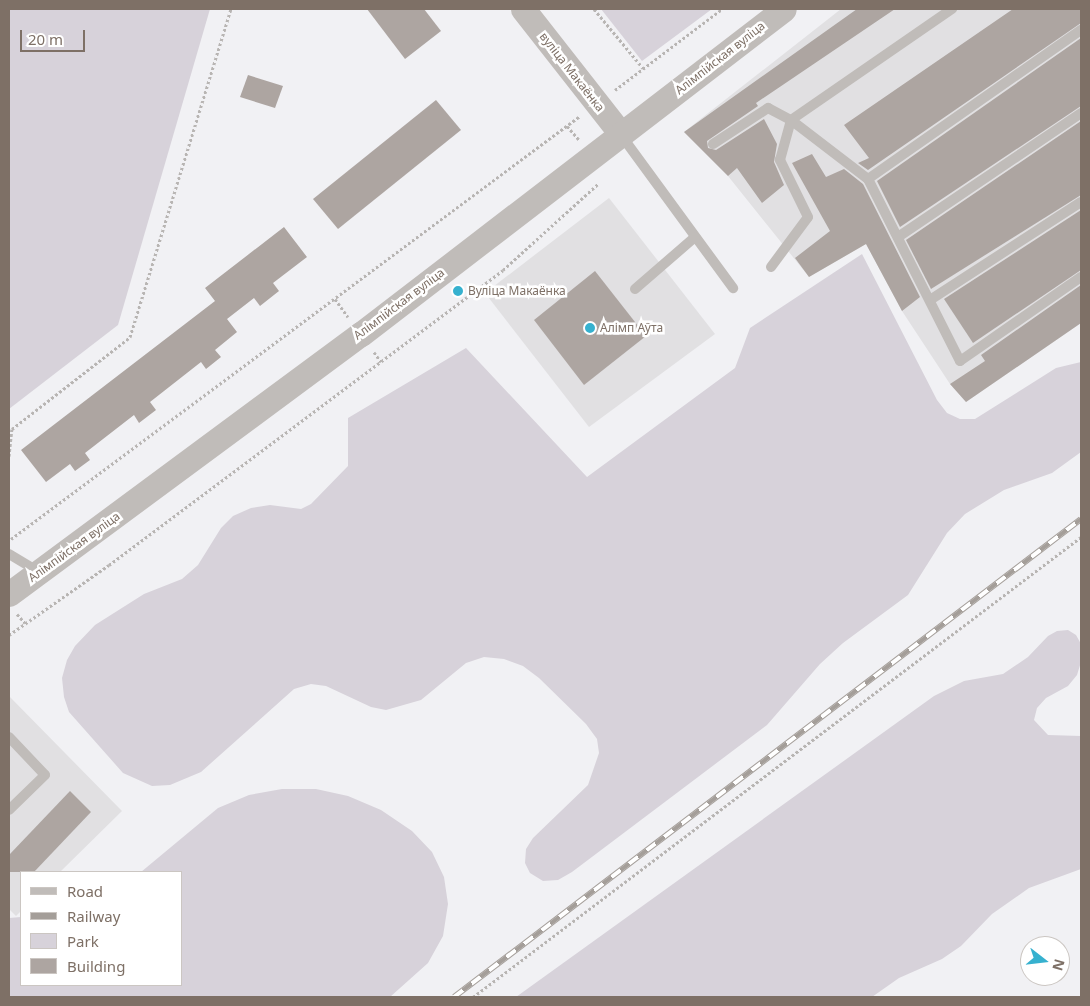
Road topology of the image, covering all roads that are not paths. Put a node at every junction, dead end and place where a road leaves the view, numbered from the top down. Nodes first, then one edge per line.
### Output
1 (522, 9) edge
2 (784, 9) edge
3 (952, 9) edge
4 (1081, 30) edge
5 (1081, 113) edge
6 (791, 120) junction
7 (621, 134) junction
8 (713, 144) dead end
9 (868, 179) junction
10 (1081, 202) edge
11 (695, 237) junction
12 (898, 237) junction
13 (771, 267) dead end
14 (1081, 278) edge
15 (733, 288) dead end
16 (635, 289) dead end
17 (930, 300) junction
18 (9, 554) edge
19 (40, 572) junction
20 (9, 594) edge
21 (9, 737) edge
22 (9, 810) edge

1 - 7 street, вуліца Макаёнка
2 - 7 street, Алімпійская вуліца
3 - 6 lane
4 - 9 lane
5 - 12 lane
6 - 8 lane
6 - 9 lane
6 - 13 lane
7 - 11 lane
7 - 19 street, Алімпійская вуліца
9 - 12 lane
10 - 17 lane
11 - 15 lane
11 - 16 lane
12 - 17 lane
14 - 17 lane
18 - 19 lane
19 - 20 street, Алімпійская вуліца
21 - 22 lane

